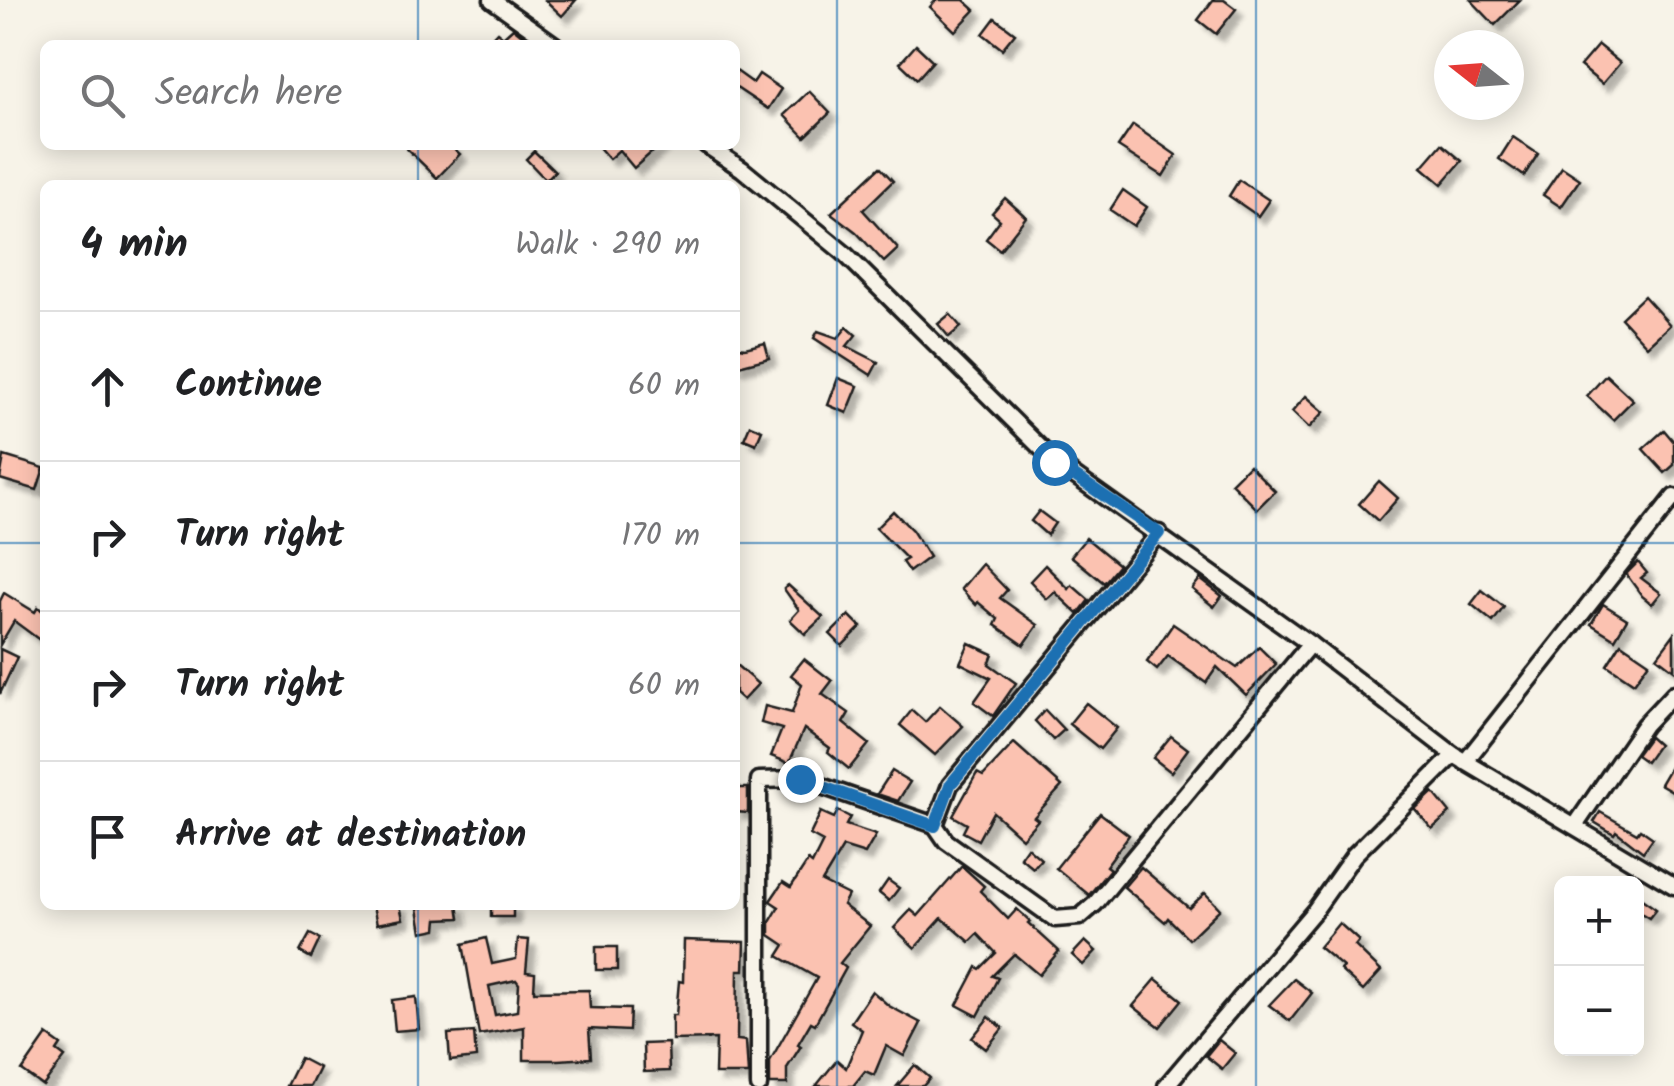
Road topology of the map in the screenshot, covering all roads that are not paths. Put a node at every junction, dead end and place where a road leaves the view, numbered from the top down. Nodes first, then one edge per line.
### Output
1 (492, 0) edge
2 (548, 40) edge
3 (714, 150) edge
4 (1674, 497) edge
5 (1159, 533) junction
6 (1310, 644) junction
7 (1674, 692) edge
8 (1459, 758) junction
9 (935, 826) junction
10 (1574, 826) junction
11 (1674, 886) edge
12 (759, 1086) edge
13 (1166, 1086) edge

1 - 2 street
3 - 5 street
4 - 8 street
5 - 6 street
5 - 9 street
6 - 8 street
6 - 9 street
7 - 10 street
8 - 10 street
8 - 13 street
9 - 12 street
10 - 11 street

